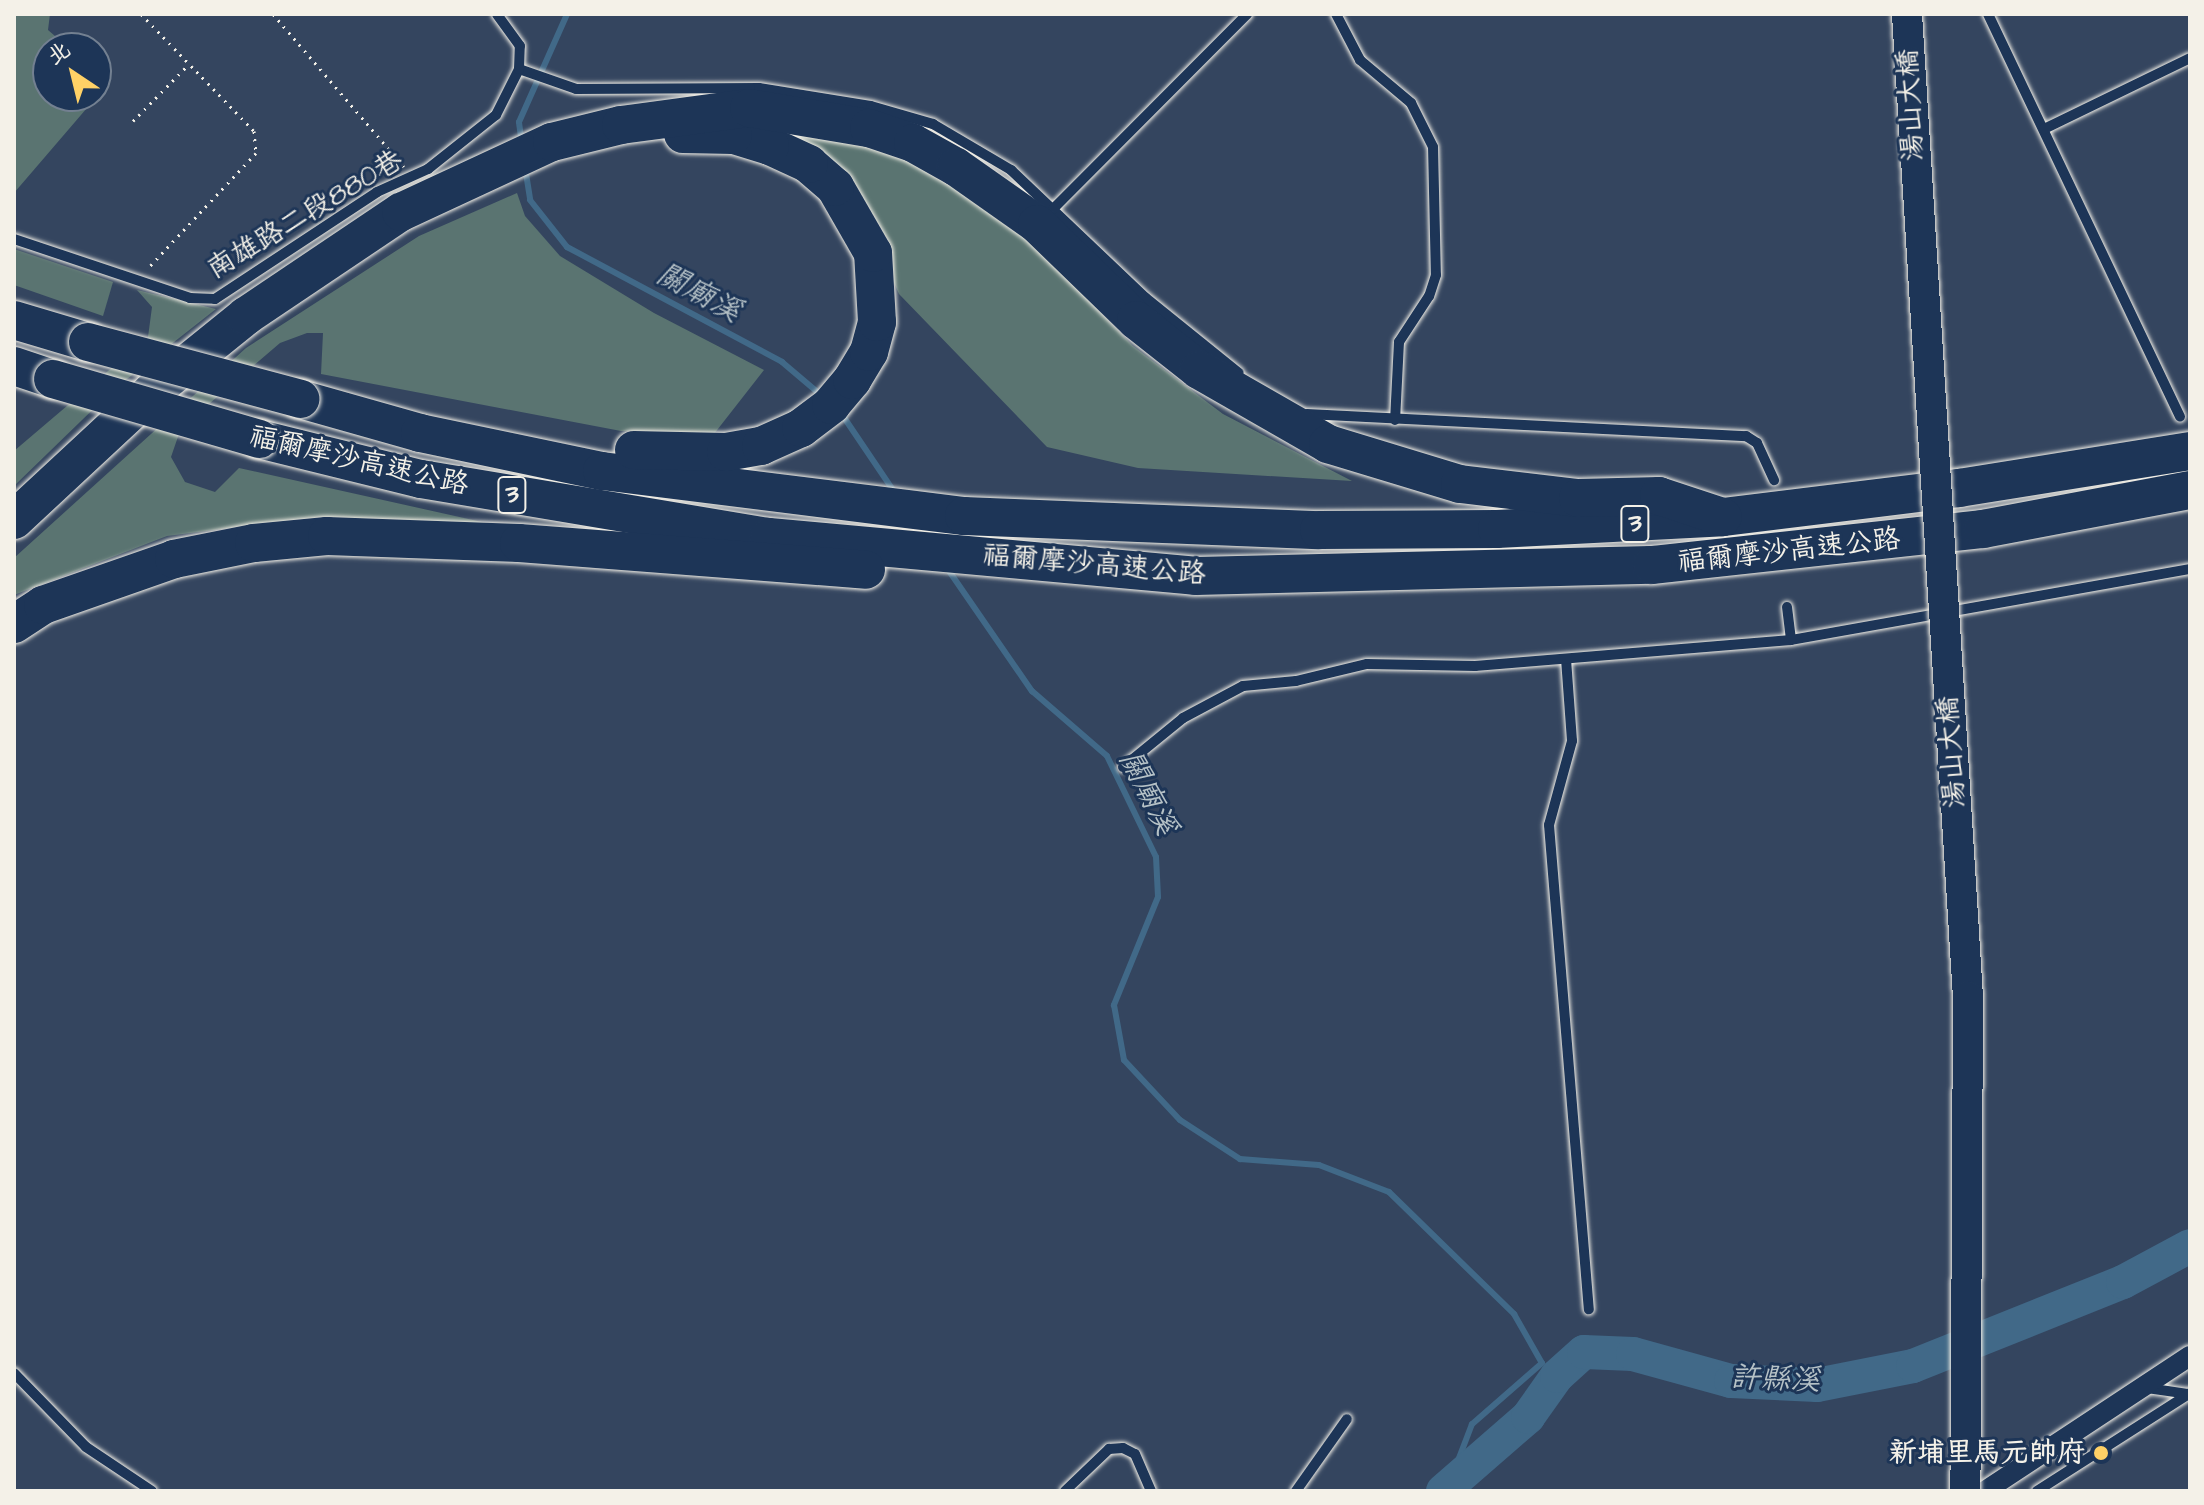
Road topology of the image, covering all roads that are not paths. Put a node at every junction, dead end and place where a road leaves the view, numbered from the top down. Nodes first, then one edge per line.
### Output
1 (497, 14) edge
2 (1247, 14) edge
3 (1336, 14) edge
4 (1907, 14) edge
5 (1988, 14) edge
6 (2190, 58) edge
7 (522, 70) junction
8 (2044, 129) junction
9 (553, 154) junction
10 (487, 180) junction
11 (1053, 209) junction
12 (14, 239) edge
13 (14, 320) edge
14 (14, 366) edge
15 (363, 413) junction
16 (1395, 420) junction
17 (2185, 434) edge
18 (1774, 480) dead end
19 (2190, 490) edge
20 (1723, 517) junction
21 (14, 520) edge
22 (14, 549) edge
23 (769, 551) junction
24 (2190, 569) edge
25 (1787, 607) dead end
26 (14, 624) edge
27 (1791, 640) junction
28 (1566, 659) junction
29 (1123, 767) dead end
30 (1589, 1309) dead end
31 (2190, 1356) edge
32 (14, 1373) edge
33 (2147, 1388) junction
34 (2189, 1394) edge
35 (1347, 1419) dead end
36 (152, 1491) edge
37 (1065, 1491) edge
38 (1151, 1491) edge
39 (1296, 1491) edge
40 (1965, 1491) edge
41 (1985, 1491) edge
42 (2037, 1491) edge

1 - 7 lane
2 - 11 lane
3 - 16 lane
4 - 40 street, 湯山大橋, bridge
5 - 8 lane
6 - 8 lane
7 - 11 lane
7 - 12 lane, 南雄路二段880巷
8 - 17 lane
9 - 10 highway
9 - 15 highway
9 - 20 highway
10 - 21 highway
10 - 22 highway
11 - 16 lane
13 - 15 highway, 福爾摩沙高速公路 / 3, bridge
14 - 23 highway, 福爾摩沙高速公路 / 3, bridge
15 - 20 highway, 福爾摩沙高速公路 / 3
16 - 18 lane
17 - 20 highway, 福爾摩沙高速公路 / 3
19 - 23 highway, 福爾摩沙高速公路 / 3
23 - 26 highway
24 - 27 lane
25 - 27 lane
27 - 28 lane
28 - 29 lane
28 - 30 lane
31 - 33 street
32 - 36 lane
33 - 34 lane
33 - 41 street
34 - 42 lane
35 - 39 lane
37 - 38 lane

